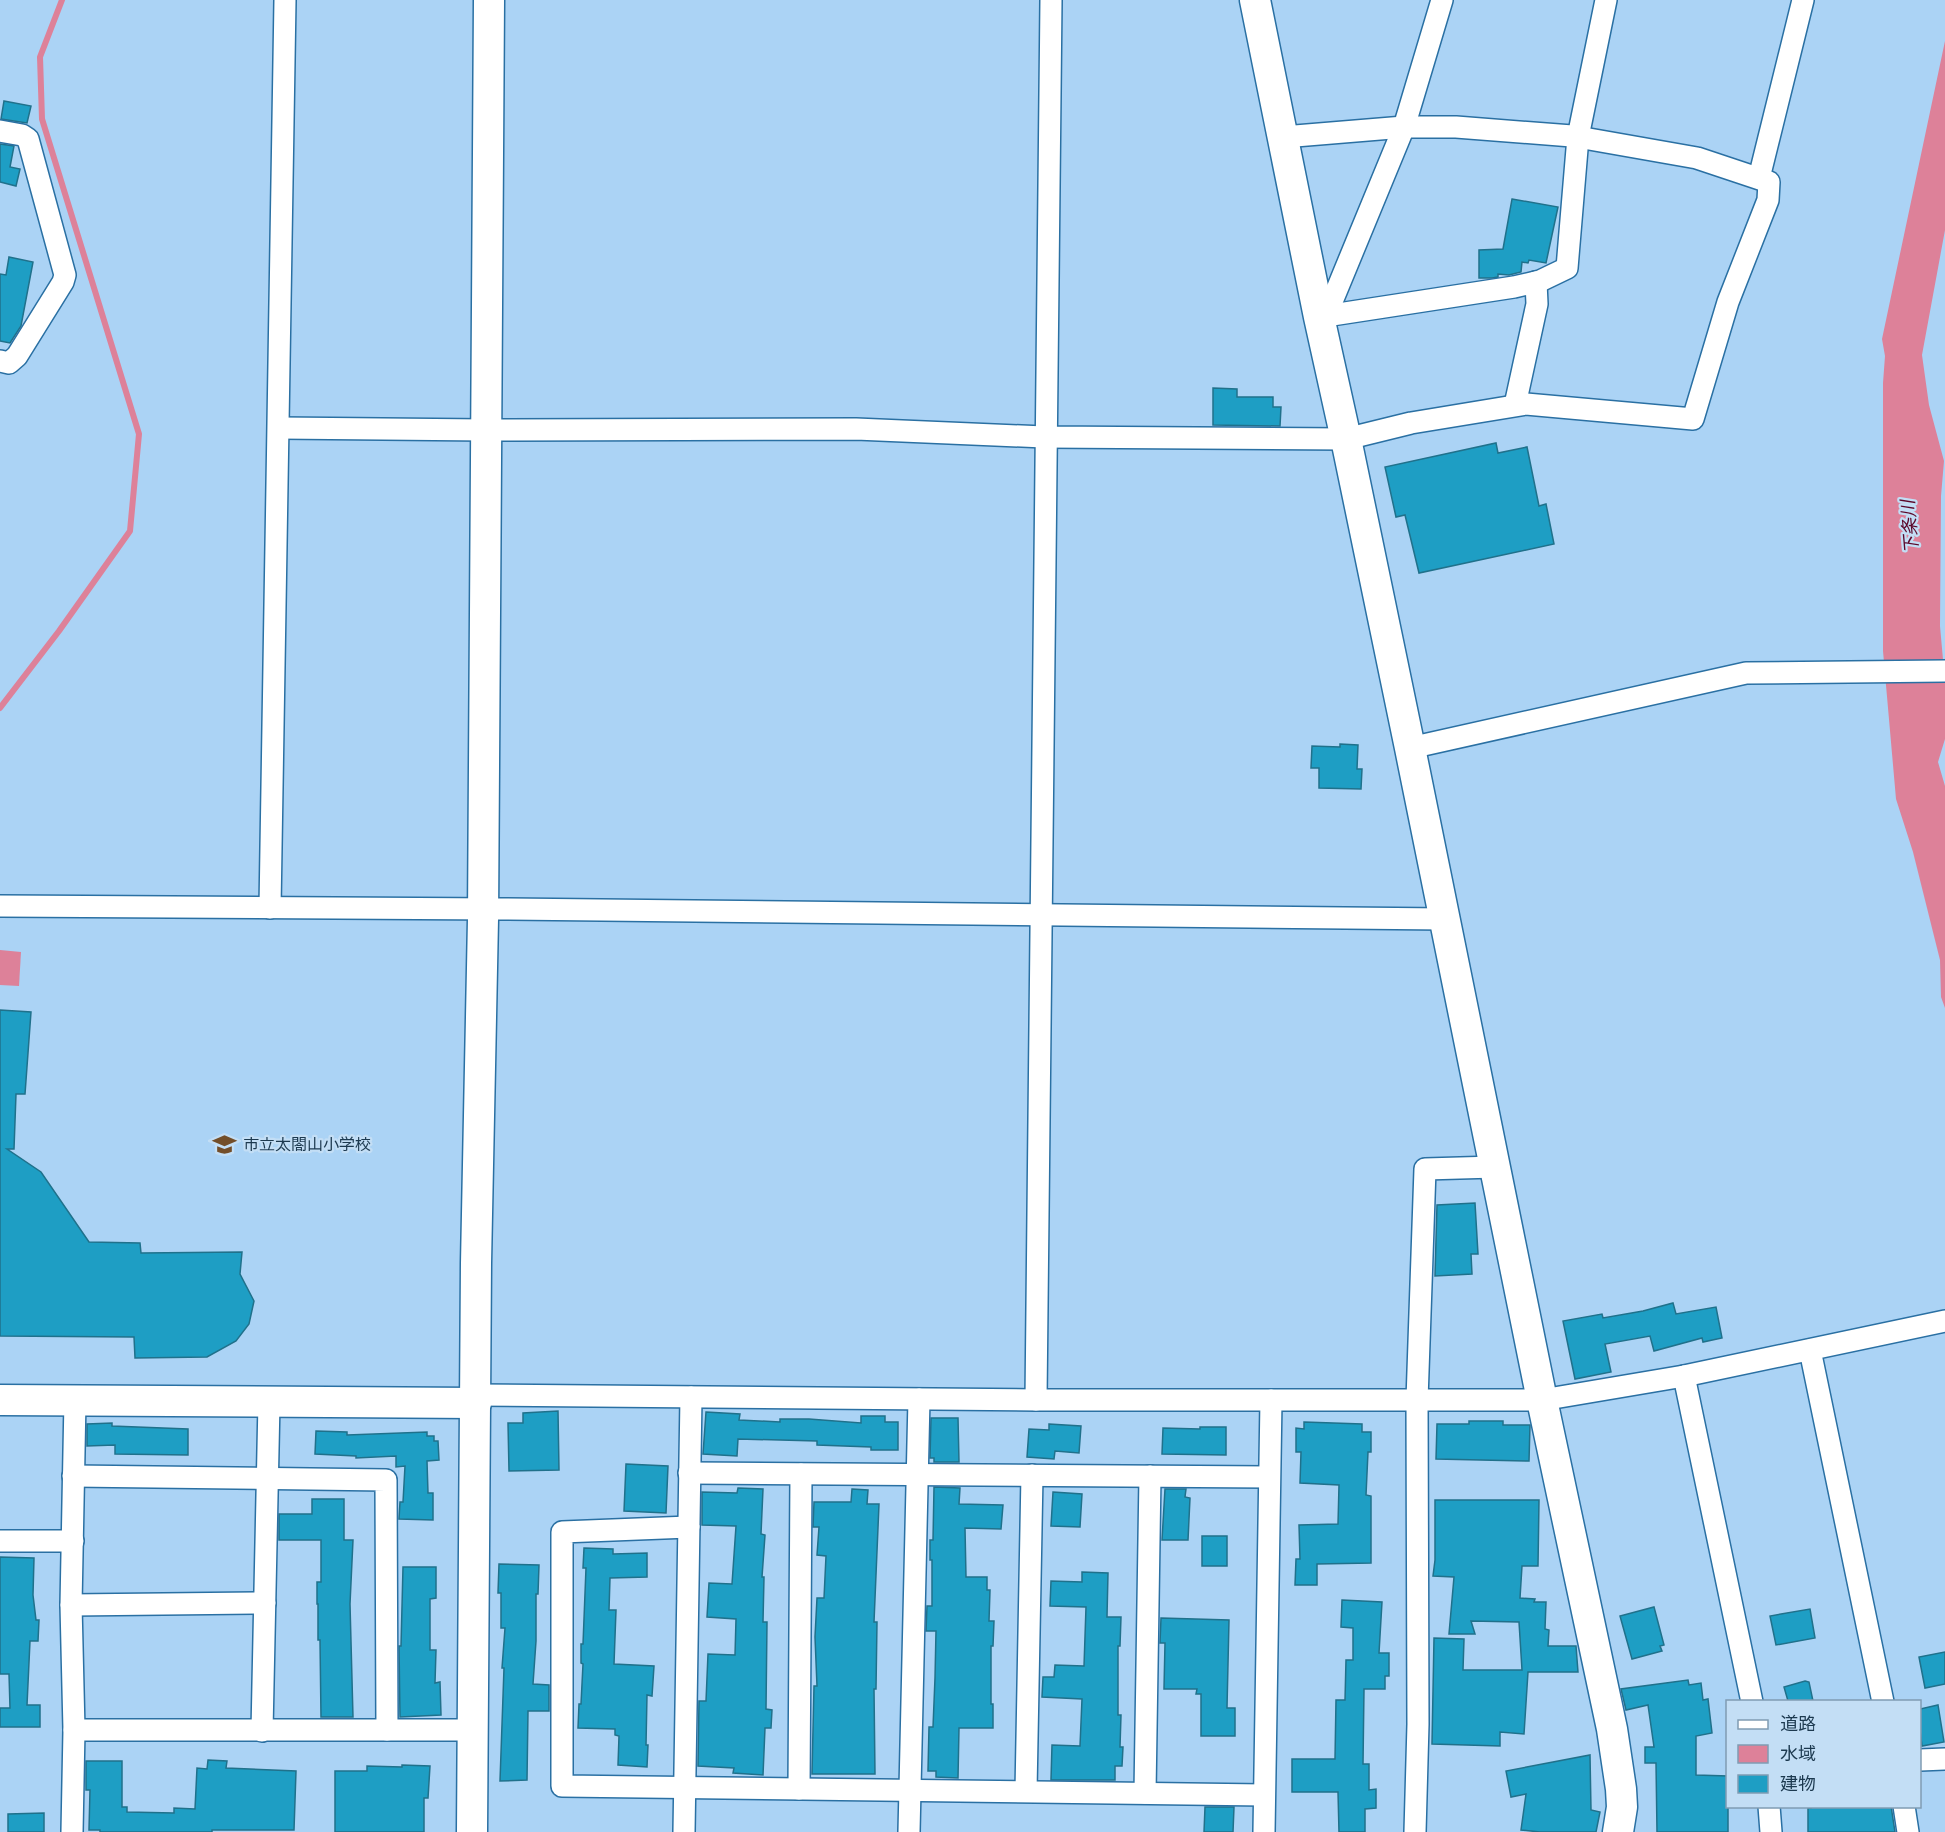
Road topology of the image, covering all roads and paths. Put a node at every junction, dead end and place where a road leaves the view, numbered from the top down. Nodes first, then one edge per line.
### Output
1 (285, 0) edge
2 (489, 0) edge
3 (1051, 0) edge
4 (1255, 0) edge
5 (1442, 0) edge
6 (1606, 0) edge
7 (1803, 0) edge
8 (1404, 127) junction
9 (0, 131) edge
10 (1283, 137) junction
11 (1578, 137) junction
12 (1759, 178) junction
13 (1536, 282) junction
14 (1322, 317) junction
15 (0, 361) edge
16 (1515, 405) junction
17 (279, 428) junction
18 (486, 430) junction
19 (1044, 437) junction
20 (1346, 439) junction
21 (1945, 671) edge
22 (1410, 748) junction
23 (0, 906) edge
24 (270, 908) junction
25 (483, 909) junction
26 (1040, 915) junction
27 (1445, 919) junction
28 (1495, 1167) junction
29 (1945, 1321) edge
30 (1810, 1350) junction
31 (1684, 1376) junction
32 (691, 1397) junction
33 (476, 1399) junction
34 (919, 1399) junction
35 (0, 1400) edge
36 (75, 1400) junction
37 (1036, 1400) junction
38 (1271, 1400) junction
39 (1418, 1400) junction
40 (1542, 1400) junction
41 (269, 1402) junction
42 (689, 1473) junction
43 (801, 1474) junction
44 (916, 1474) junction
45 (1032, 1475) junction
46 (73, 1476) junction
47 (1150, 1476) junction
48 (1269, 1477) junction
49 (268, 1479) junction
50 (689, 1527) junction
51 (0, 1541) edge
52 (73, 1541) junction
53 (265, 1603) junction
54 (71, 1605) junction
55 (1752, 1700) edge
56 (1883, 1700) edge
57 (74, 1730) junction
58 (473, 1730) junction
59 (262, 1731) junction
60 (387, 1731) junction
61 (1945, 1758) edge
62 (1921, 1760) edge
63 (685, 1788) junction
64 (799, 1789) junction
65 (910, 1790) junction
66 (1026, 1791) junction
67 (1145, 1793) junction
68 (1264, 1794) junction
69 (1769, 1808) edge
70 (1904, 1808) edge
71 (72, 1832) edge
72 (472, 1832) edge
73 (684, 1832) edge
74 (909, 1832) edge
75 (1263, 1832) edge
76 (1415, 1832) edge
77 (1618, 1832) edge
78 (1771, 1832) edge
79 (1908, 1832) edge

1 - 17 street
2 - 18 street
3 - 19 street
4 - 10 street
5 - 8 street
6 - 11 street
7 - 12 street
8 - 10 street
8 - 11 street
8 - 14 street
9 - 15 street
10 - 14 street
11 - 12 street
11 - 13 street
12 - 16 street
13 - 14 street
13 - 16 street
14 - 20 street
16 - 20 street
17 - 18 street
17 - 24 street
18 - 19 street
18 - 25 street
19 - 20 street
19 - 26 street
20 - 22 street
21 - 22 street
22 - 27 street
23 - 24 street
24 - 25 street
25 - 26 street
25 - 33 street
26 - 27 street
26 - 37 street
27 - 28 street
28 - 39 street
28 - 40 street
29 - 30 street
30 - 31 street
30 - 56 street
31 - 40 street
31 - 55 street
32 - 33 street
32 - 34 street
32 - 42 street
33 - 41 street
33 - 58 street
34 - 37 street
34 - 44 street
35 - 36 street
36 - 41 street
36 - 46 street
37 - 38 street
38 - 39 street
38 - 48 street
39 - 40 street
39 - 76 street
40 - 77 street
41 - 49 street
42 - 43 street
42 - 50 street
43 - 44 street
43 - 64 street
44 - 45 street
44 - 65 street
45 - 47 street
45 - 66 street
46 - 49 street
46 - 52 street
47 - 48 street
47 - 67 street
48 - 68 street
49 - 53 street
49 - 60 street
50 - 63 street
50 - 63 street
51 - 52 street
52 - 54 street
53 - 54 street
53 - 59 street
54 - 57 street
57 - 59 street
57 - 71 street
58 - 60 street
58 - 72 street
59 - 60 street
61 - 62 street
63 - 64 street
63 - 73 street
64 - 65 street
65 - 66 street
65 - 74 street
66 - 67 street
67 - 68 street
68 - 75 street
69 - 78 street
70 - 79 street

